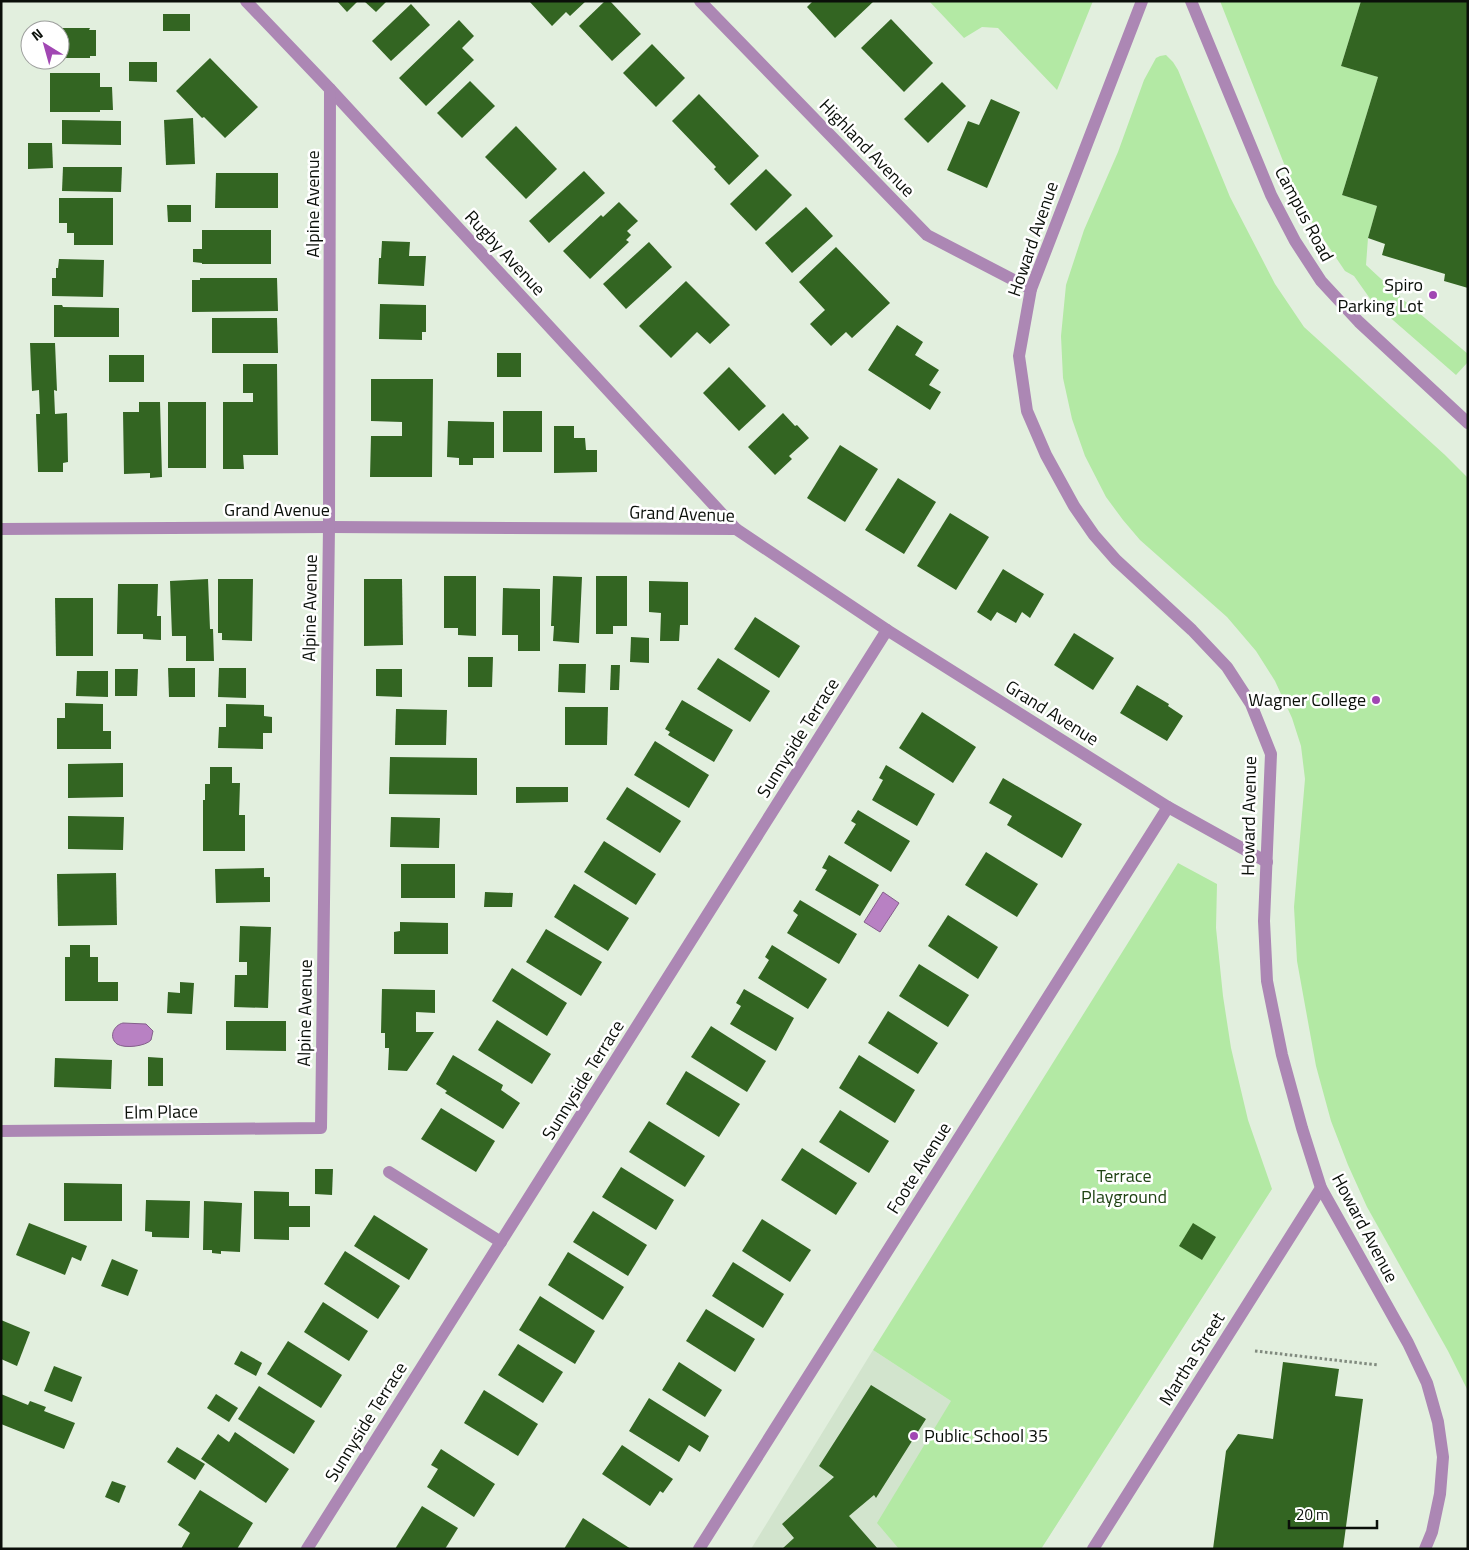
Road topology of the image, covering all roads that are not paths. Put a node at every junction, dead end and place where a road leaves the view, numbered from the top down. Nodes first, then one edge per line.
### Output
1 (246, 1) edge
2 (700, 1) edge
3 (1142, 1) edge
4 (1190, 1) edge
5 (330, 90) junction
6 (1031, 289) junction
7 (1468, 423) edge
8 (329, 527) junction
9 (1, 529) edge
10 (736, 529) junction
11 (887, 630) junction
12 (1168, 807) junction
13 (1267, 862) junction
14 (321, 1128) joint
15 (1, 1131) edge
16 (389, 1172) dead end
17 (1321, 1188) junction
18 (501, 1242) junction
19 (306, 1549) edge
20 (699, 1549) edge
21 (1093, 1549) edge
22 (1425, 1549) edge

1 - 5 street, Rugby Avenue
2 - 6 street, Highland Avenue
3 - 6 street, Howard Avenue
4 - 7 street, Campus Road
5 - 8 street, Alpine Avenue
5 - 10 street, Rugby Avenue
6 - 13 street, Howard Avenue
8 - 9 street, Grand Avenue
8 - 10 street, Grand Avenue
8 - 14 street, Alpine Avenue
10 - 11 street, Grand Avenue
11 - 12 street, Grand Avenue
11 - 18 street, Sunnyside Terrace
12 - 13 street, Grand Avenue
12 - 20 street, Foote Avenue
13 - 17 street, Howard Avenue
14 - 15 street, Elm Place
16 - 18 street
17 - 21 street, Martha Street
17 - 22 street, Howard Avenue
18 - 19 street, Sunnyside Terrace

